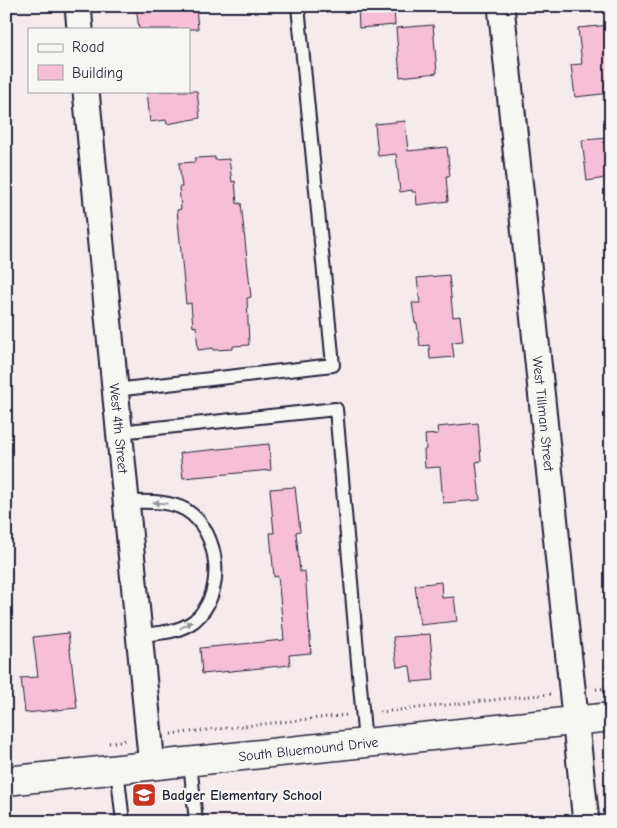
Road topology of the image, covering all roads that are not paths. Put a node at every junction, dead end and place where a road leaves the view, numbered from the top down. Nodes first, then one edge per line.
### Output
1 (78, 6) edge
2 (298, 6) edge
3 (501, 6) edge
4 (80, 28) edge
5 (86, 92) edge
6 (115, 390) junction
7 (119, 432) junction
8 (126, 502) junction
9 (139, 635) junction
10 (611, 717) edge
11 (575, 721) junction
12 (365, 743) junction
13 (190, 762) junction
14 (152, 766) junction
15 (117, 769) junction
16 (6, 781) edge
17 (123, 822) edge
18 (196, 822) edge
19 (586, 822) edge

1 - 4 street
2 - 6 lane
3 - 11 street, West Tillman Street
5 - 6 street, West 4th Street
6 - 7 street, West 4th Street
7 - 8 street, West 4th Street
7 - 12 lane
8 - 9 street, West 4th Street
9 -> 8 lane
9 - 14 street, West 4th Street
10 - 11 main road, South Bluemound Drive
11 - 12 main road, South Bluemound Drive
11 - 19 street, West Tillman Street
12 - 13 main road, South Bluemound Drive
13 - 14 main road, South Bluemound Drive
13 - 18 lane
14 - 15 main road, South Bluemound Drive
15 - 16 main road, South Bluemound Drive
15 - 17 lane

